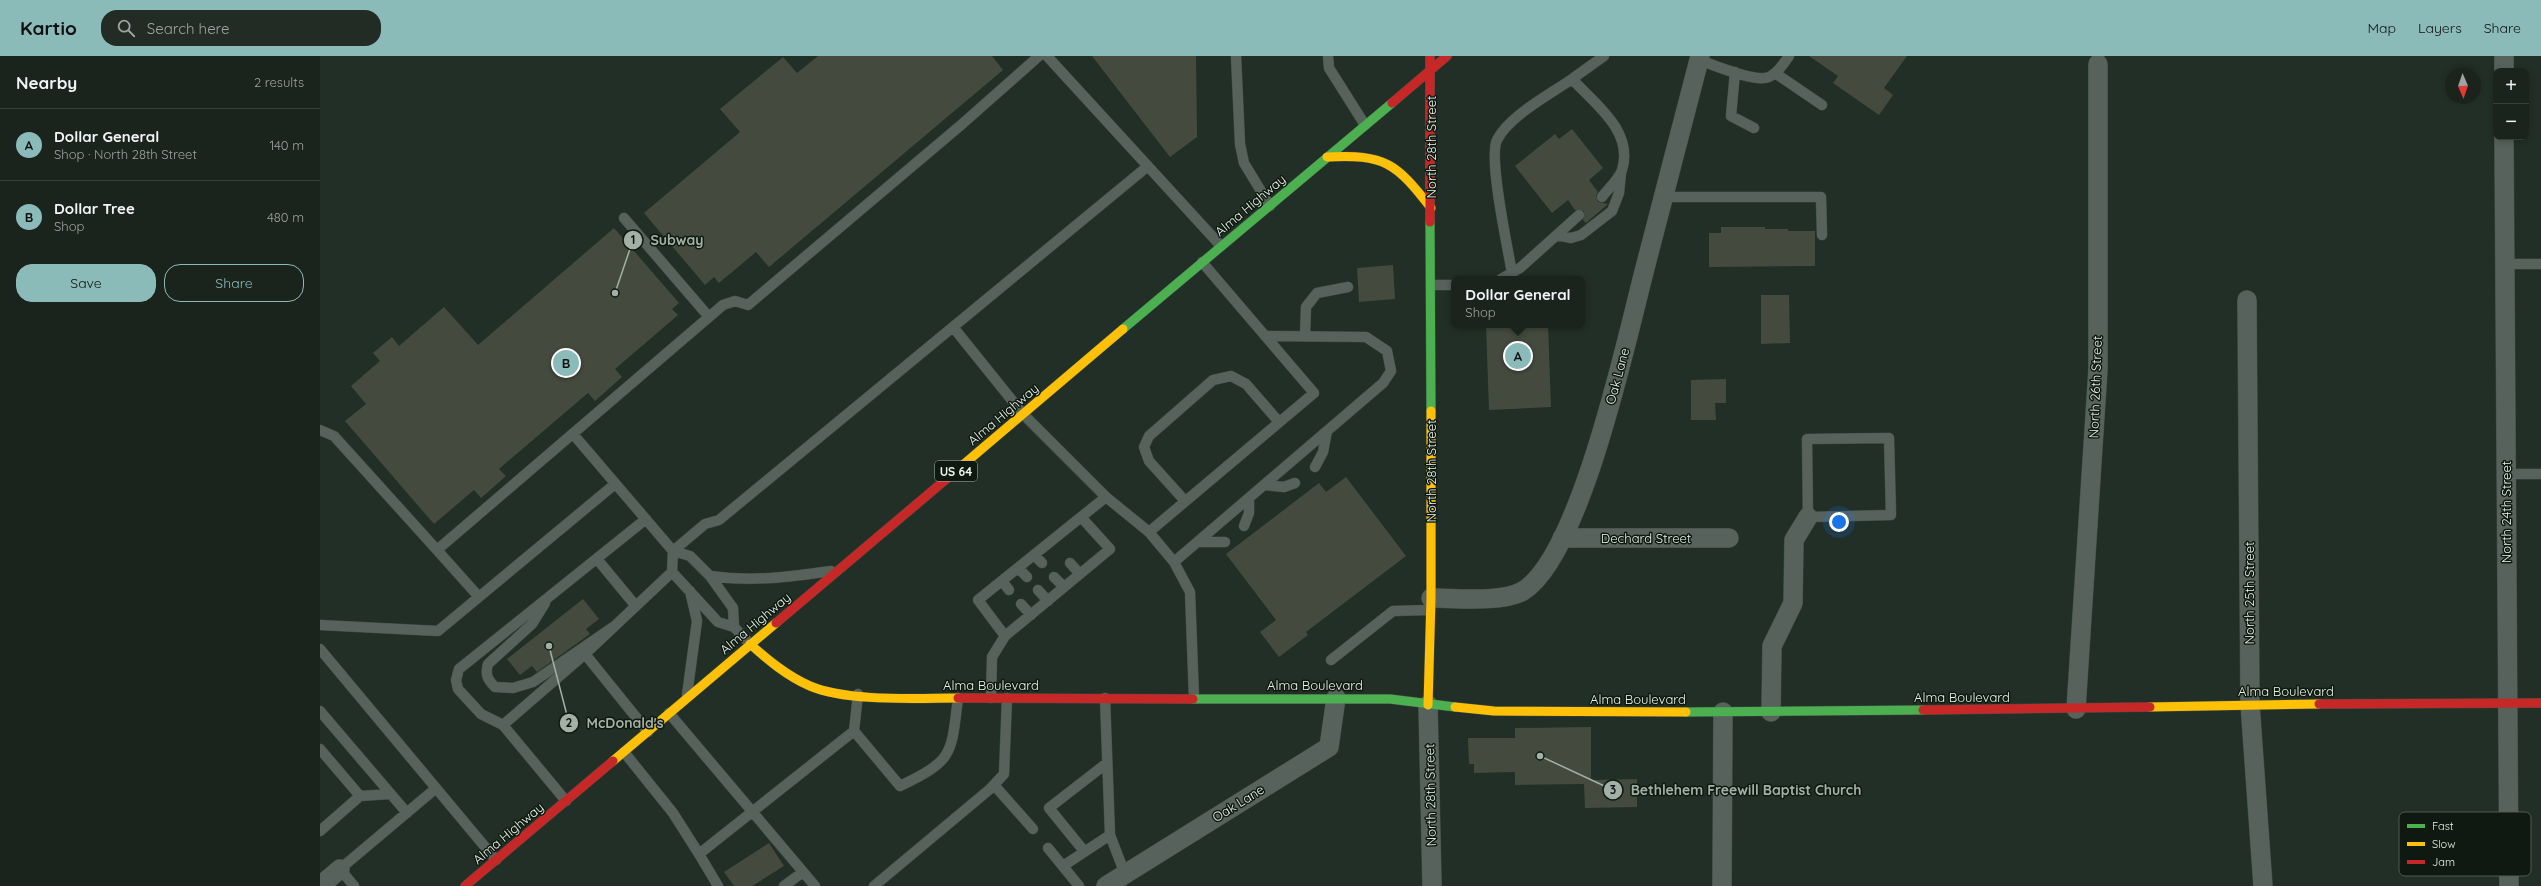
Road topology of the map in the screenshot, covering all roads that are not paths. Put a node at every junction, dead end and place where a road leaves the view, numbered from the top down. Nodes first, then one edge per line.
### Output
1 (1039, 56) edge
2 (1047, 56) edge
3 (1236, 56) edge
4 (1328, 56) edge
5 (1430, 56) edge
6 (1447, 56) edge
7 (1604, 56) edge
8 (1789, 56) edge
9 (2504, 56) edge
10 (1700, 58) edge
11 (2098, 64) dead end
12 (2504, 68) edge
13 (1431, 70) junction
14 (1735, 72) junction
15 (1775, 73) junction
16 (1572, 79) junction
17 (1822, 105) dead end
18 (1365, 125) junction
19 (1754, 128) dead end
20 (2504, 140) edge
21 (1327, 157) junction
22 (1148, 166) junction
23 (1622, 171) junction
24 (1602, 197) dead end
25 (1663, 198) junction
26 (1270, 206) junction
27 (1431, 208) junction
28 (1580, 215) dead end
29 (624, 218) dead end
30 (1557, 235) junction
31 (1822, 235) dead end
32 (1221, 246) junction
33 (1202, 262) junction
34 (2505, 264) junction
35 (2541, 264) edge
36 (1512, 273) junction
37 (1506, 276) edge
38 (1431, 285) junction
39 (1451, 285) edge
40 (1348, 287) dead end
41 (2247, 300) dead end
42 (709, 317) junction
43 (953, 327) junction
44 (1305, 335) junction
45 (1265, 336) junction
46 (1023, 414) junction
47 (1279, 422) junction
48 (320, 430) edge
49 (1327, 431) junction
50 (573, 434) junction
51 (1315, 467) dead end
52 (2506, 474) junction
53 (2541, 474) edge
54 (1295, 483) dead end
55 (615, 484) junction
56 (1264, 485) junction
57 (1106, 497) junction
58 (1249, 498) junction
59 (1185, 501) junction
60 (1808, 516) junction
61 (1081, 517) junction
62 (646, 519) junction
63 (1244, 526) dead end
64 (1148, 532) junction
65 (1562, 538) junction
66 (1729, 538) dead end
67 (1198, 542) junction
68 (1225, 542) dead end
69 (437, 550) junction
70 (673, 551) junction
71 (1034, 555) junction
72 (597, 558) junction
73 (1174, 562) junction
74 (1042, 563) dead end
75 (1070, 563) dead end
76 (1018, 568) junction
77 (839, 570) junction
78 (672, 572) junction
79 (1080, 574) junction
80 (710, 576) junction
81 (1026, 577) dead end
82 (1054, 577) dead end
83 (1002, 581) junction
84 (1064, 587) junction
85 (690, 589) junction
86 (1009, 590) dead end
87 (1038, 590) dead end
88 (549, 596) junction
89 (479, 597) junction
90 (1048, 601) junction
91 (1021, 604) dead end
92 (1430, 604) junction
93 (635, 605) junction
94 (1030, 615) junction
95 (320, 625) edge
96 (613, 627) junction
97 (734, 627) junction
98 (1006, 636) junction
99 (750, 644) junction
100 (320, 649) edge
101 (585, 654) junction
102 (1331, 660) dead end
103 (858, 694) junction
104 (958, 698) junction
105 (991, 698) junction
106 (1007, 698) junction
107 (1105, 698) junction
108 (1194, 698) junction
109 (1336, 698) junction
110 (686, 699) junction
111 (2507, 703) junction
112 (2541, 703) edge
113 (2250, 704) junction
114 (1428, 705) junction
115 (2076, 709) junction
116 (320, 711) edge
117 (1723, 712) junction
118 (1771, 712) junction
119 (670, 714) junction
120 (503, 725) junction
121 (854, 731) junction
122 (648, 732) junction
123 (320, 749) edge
124 (624, 752) junction
125 (1107, 763) junction
126 (994, 785) junction
127 (435, 789) junction
128 (390, 794) junction
129 (360, 796) junction
130 (566, 801) junction
131 (754, 812) junction
132 (2508, 812) edge
133 (407, 813) junction
134 (1033, 829) dead end
135 (320, 831) edge
136 (1110, 835) junction
137 (1048, 848) dead end
138 (1084, 852) junction
139 (699, 854) junction
140 (496, 860) junction
141 (1063, 866) junction
142 (340, 869) junction
143 (803, 872) junction
144 (1125, 874) junction
145 (2509, 876) edge
146 (320, 886) edge
147 (354, 886) edge
148 (466, 886) edge
149 (718, 886) edge
150 (784, 886) edge
151 (815, 886) edge
152 (874, 886) edge
153 (1079, 886) edge
154 (1106, 886) edge
155 (1432, 886) edge
156 (1722, 886) edge
157 (2263, 886) edge
158 (2509, 886) edge

1 - 42 lane
2 - 22 lane
3 - 26 lane
4 - 18 lane
5 - 13 street, North 28th Street
6 - 13 street, Alma Highway / US 64
7 - 16 lane
8 - 15 lane
9 - 12 street
10 - 14 lane
10 - 25 street, Oak Lane
11 - 115 street, North 26th Street
13 - 18 street, Alma Highway / US 64
13 - 27 street, North 28th Street
14 - 15 lane
14 - 19 lane
15 - 17 lane
16 - 23 lane
16 - 36 lane
18 - 21 street, Alma Highway / US 64
20 - 34 street, North 24th Street
21 - 26 street, Alma Highway / US 64
21 - 27 street
22 - 32 lane
22 - 43 lane
23 - 24 lane
23 - 30 lane
25 - 31 lane
25 - 65 street, Oak Lane
26 - 32 street, Alma Highway / US 64
27 - 38 street, North 28th Street
28 - 30 lane
29 - 42 lane
30 - 36 lane
32 - 33 street, Alma Highway / US 64
33 - 45 lane
33 - 46 street, Alma Highway / US 64
34 - 35 lane
34 - 52 street, North 24th Street
36 - 37 lane
38 - 39 lane
38 - 92 street, North 28th Street
40 - 44 lane
41 - 113 street, North 25th Street
42 - 50 lane
43 - 46 lane
43 - 70 lane
44 - 45 lane
44 - 49 lane
45 - 47 lane
46 - 57 lane
46 - 77 street, Alma Highway / US 64
47 - 59 lane
47 - 59 lane
48 - 69 lane
49 - 51 lane
49 - 56 lane
50 - 55 lane
50 - 69 lane
52 - 53 lane
52 - 111 street, North 24th Street
54 - 56 lane
55 - 62 lane
55 - 89 lane
56 - 58 lane
57 - 61 lane
57 - 64 lane
58 - 63 lane
58 - 67 lane
59 - 64 lane
60 - 60 lane
60 - 118 street
61 - 71 lane
61 - 79 lane
62 - 70 lane
62 - 72 lane
64 - 73 lane
65 - 66 street, Dechard Street
65 - 92 street, Oak Lane
67 - 68 lane
67 - 73 lane
69 - 89 lane
70 - 78 lane
70 - 80 lane
71 - 74 lane
71 - 76 lane
72 - 88 lane
72 - 93 lane
73 - 108 lane
75 - 79 lane
76 - 81 lane
76 - 83 lane
77 - 80 lane
77 - 99 street, Alma Highway / US 64
78 - 85 lane
78 - 93 lane
79 - 84 lane
80 - 97 lane
82 - 84 lane
83 - 86 lane
83 - 98 lane
84 - 90 lane
85 - 97 lane
85 - 110 lane
87 - 90 lane
88 - 96 lane
88 - 120 lane
89 - 95 lane
90 - 94 lane
91 - 94 lane
92 - 102 lane
92 - 114 street, North 28th Street
93 - 96 lane
94 - 98 lane
96 - 101 lane
97 - 99 lane
98 - 105 lane
99 - 103 street, Alma Boulevard
99 - 110 street, Alma Highway / US 64
100 - 127 lane
101 - 120 lane
101 - 122 lane
103 - 104 street, Alma Boulevard
103 - 121 lane
104 - 105 street, Alma Boulevard
104 - 121 lane
105 - 106 street, Alma Boulevard
106 - 107 street, Alma Boulevard
106 - 126 lane
107 - 108 street, Alma Boulevard
107 - 125 lane
108 - 109 street, Alma Boulevard
109 - 114 street, Alma Boulevard
109 - 144 street, Oak Lane
110 - 119 street, Alma Highway / US 64
111 - 112 street, Alma Boulevard
111 - 113 street, Alma Boulevard
111 - 132 street, North 24th Street
113 - 115 street, Alma Boulevard
113 - 157 street, North 25th Street
114 - 117 street, Alma Boulevard
114 - 155 street, North 28th Street
115 - 118 street, Alma Boulevard
116 - 128 lane
117 - 118 street, Alma Boulevard
117 - 156 street
119 - 122 street, Alma Highway / US 64
119 - 131 lane
120 - 130 lane
121 - 131 lane
122 - 124 street, Alma Highway / US 64
123 - 129 lane
124 - 130 street, Alma Highway / US 64
124 - 139 lane
125 - 136 lane
125 - 138 lane
126 - 134 lane
126 - 152 lane
127 - 133 lane
127 - 140 lane
128 - 129 lane
128 - 133 lane
129 - 135 lane
130 - 140 street, Alma Highway / US 64
131 - 139 lane
131 - 143 lane
133 - 142 lane
136 - 138 lane
136 - 144 lane
137 - 141 lane
138 - 141 lane
139 - 149 lane
140 - 148 street, Alma Highway / US 64
141 - 153 lane
142 - 146 street
142 - 147 lane
143 - 150 lane
143 - 151 lane
144 - 154 street, Oak Lane
145 - 158 street, North 24th Street

